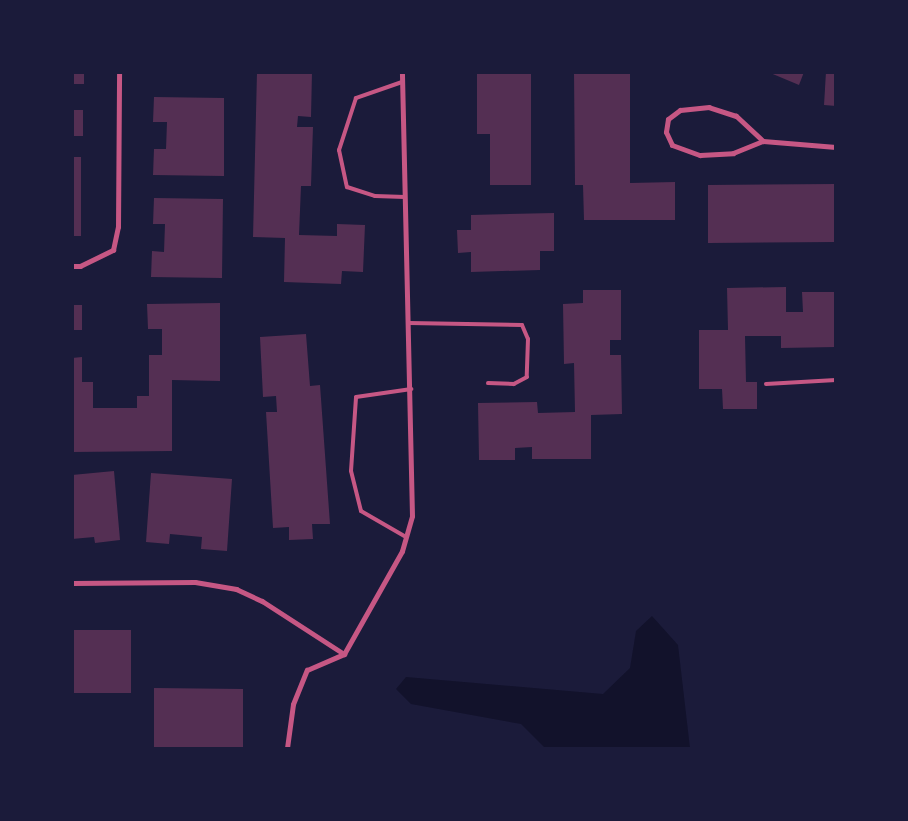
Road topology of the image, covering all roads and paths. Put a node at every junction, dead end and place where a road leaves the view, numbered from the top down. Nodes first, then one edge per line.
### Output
1 (119, 72) edge
2 (402, 72) edge
3 (402, 82) junction
4 (763, 141) junction
5 (836, 147) edge
6 (405, 197) junction
7 (72, 266) edge
8 (408, 323) junction
9 (836, 380) edge
10 (488, 383) dead end
11 (766, 384) dead end
12 (410, 389) junction
13 (406, 537) junction
14 (72, 583) edge
15 (344, 654) junction
16 (287, 748) edge

1 - 7 street
2 - 3 street
3 - 6 street
3 - 6 lane
4 - 4 street
4 - 5 street
6 - 8 street
8 - 10 lane
8 - 12 street
9 - 11 lane
12 - 13 street
12 - 13 lane
13 - 15 street
14 - 15 street
15 - 16 street

